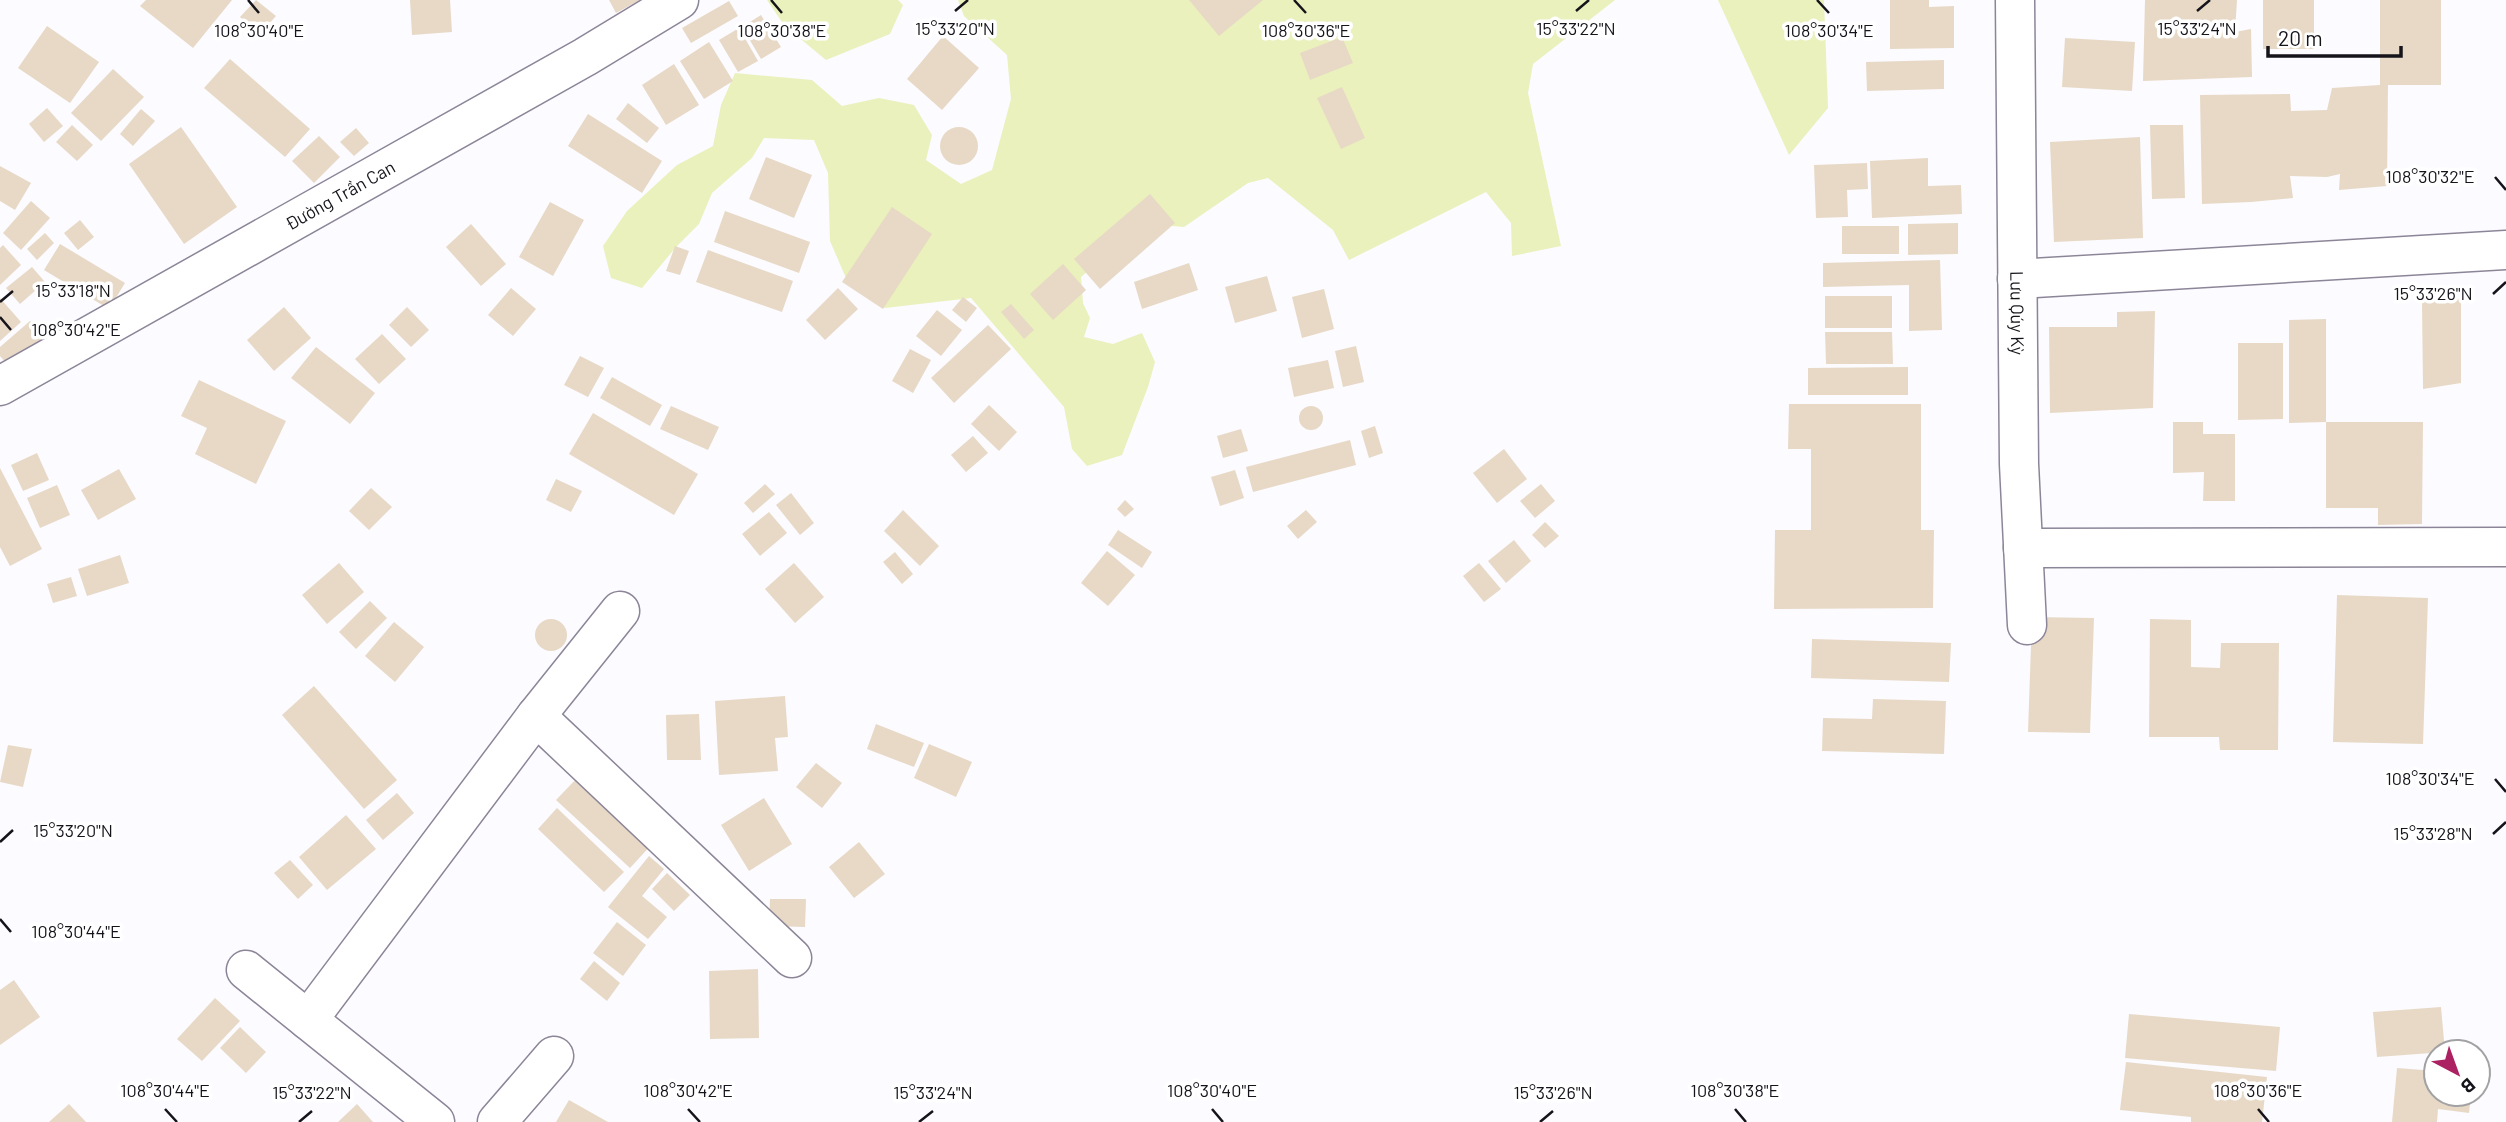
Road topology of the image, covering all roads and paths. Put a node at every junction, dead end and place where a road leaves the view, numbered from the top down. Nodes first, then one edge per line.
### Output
1 (679, 0) edge
2 (2015, 0) edge
3 (2506, 250) edge
4 (2017, 279) junction
5 (0, 386) edge
6 (2506, 547) edge
7 (2023, 548) junction
8 (620, 611) dead end
9 (2027, 625) dead end
10 (536, 716) junction
11 (792, 958) dead end
12 (246, 970) dead end
13 (308, 1020) junction
14 (554, 1056) dead end
15 (435, 1122) edge
16 (497, 1122) edge

1 - 5 street, Đường Trần Can
2 - 4 street, Lưu Qúy Kỳ
3 - 4 street
4 - 7 street, Lưu Qúy Kỳ
6 - 7 street
7 - 9 street, Lưu Qúy Kỳ
8 - 10 street
10 - 11 street
10 - 13 street
12 - 13 street
13 - 15 street
14 - 16 street

